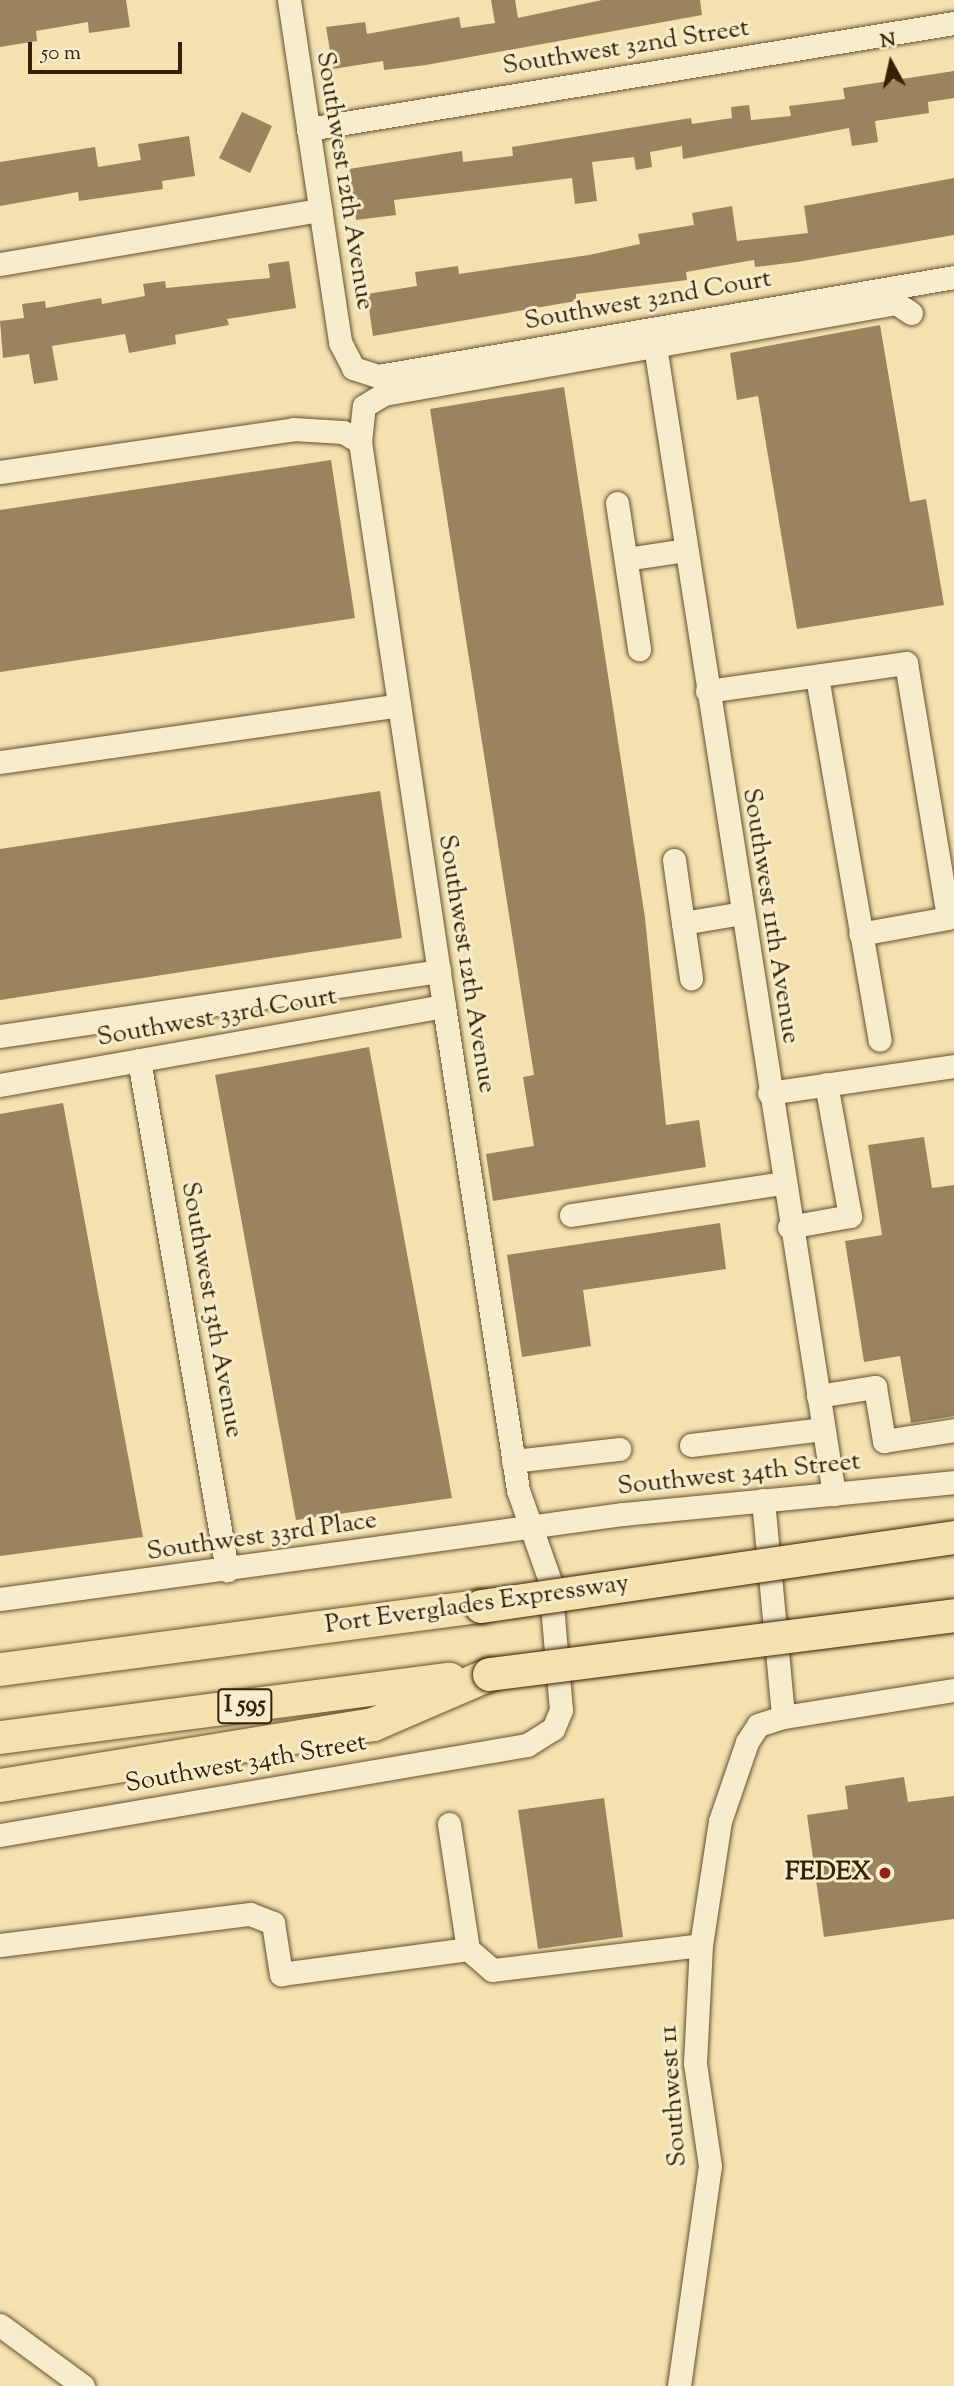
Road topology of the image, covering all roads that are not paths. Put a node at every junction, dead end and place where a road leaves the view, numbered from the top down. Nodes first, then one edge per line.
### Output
1 (289, 0) edge
2 (954, 23) edge
3 (308, 129) junction
4 (320, 210) junction
5 (0, 264) edge
6 (954, 277) edge
7 (911, 313) dead end
8 (654, 346) junction
9 (353, 368) joint
10 (364, 407) joint
11 (360, 442) junction
12 (0, 472) edge
13 (617, 503) dead end
14 (686, 550) junction
15 (626, 559) junction
16 (639, 649) dead end
17 (817, 677) junction
18 (707, 691) junction
19 (399, 705) junction
20 (0, 762) edge
21 (674, 859) dead end
22 (742, 913) junction
23 (683, 923) junction
24 (860, 934) junction
25 (439, 971) junction
26 (691, 978) dead end
27 (444, 1006) junction
28 (0, 1036) edge
29 (880, 1040) dead end
30 (139, 1060) junction
31 (954, 1066) edge
32 (826, 1084) junction
33 (0, 1085) edge
34 (769, 1093) junction
35 (783, 1183) junction
36 (572, 1215) dead end
37 (789, 1227) junction
38 (817, 1395) junction
39 (823, 1429) junction
40 (954, 1430) edge
41 (691, 1445) dead end
42 (619, 1449) dead end
43 (513, 1461) junction
44 (954, 1482) edge
45 (834, 1494) junction
46 (763, 1500) junction
47 (531, 1528) junction
48 (954, 1537) edge
49 (227, 1570) junction
50 (0, 1599) edge
51 (954, 1615) edge
52 (0, 1669) edge
53 (489, 1674) junction
54 (954, 1690) edge
55 (783, 1717) junction
56 (0, 1737) edge
57 (0, 1785) edge
58 (449, 1824) dead end
59 (0, 1835) edge
60 (0, 1945) edge
61 (701, 1945) junction
62 (468, 1950) junction
63 (0, 2325) edge
64 (83, 2386) edge
65 (679, 2386) edge

1 - 3 street, Southwest 12th Avenue
2 - 3 street, Southwest 32nd Street
3 - 4 street, Southwest 12th Avenue
4 - 5 street
4 - 9 street, Southwest 12th Avenue
6 - 9 street, Southwest 32nd Court
7 - 8 street, Southwest 32nd Court
8 - 10 street, Southwest 32nd Court
8 - 14 street, Southwest 11th Avenue
10 - 11 street, Southwest 12th Avenue
11 - 12 street
11 - 19 street, Southwest 12th Avenue
13 - 15 street
14 - 15 street
14 - 18 street, Southwest 11th Avenue
15 - 16 street
17 - 18 street
17 - 24 street
17 - 24 street
18 - 22 street, Southwest 11th Avenue
19 - 20 street
19 - 25 street, Southwest 12th Avenue
21 - 23 street
22 - 23 street
22 - 34 street, Southwest 11th Avenue
23 - 26 street
24 - 29 street
25 - 27 street, Southwest 12th Avenue
25 - 28 street
27 - 30 street, Southwest 33rd Court
27 - 43 street, Southwest 12th Avenue
30 - 33 street, Southwest 33rd Court
30 - 49 street, Southwest 13th Avenue
31 - 32 street
32 - 34 street
32 - 37 street
34 - 35 street, Southwest 11th Avenue
35 - 36 street
35 - 37 street, Southwest 11th Avenue
37 - 38 street, Southwest 11th Avenue
38 - 39 street, Southwest 11th Avenue
38 - 40 street
39 - 41 street
39 - 45 street, Southwest 11th Avenue
42 - 43 street
43 - 47 street, Southwest 12th Avenue
44 - 45 street, Southwest 34th Street
45 - 46 street, Southwest 34th Street
46 - 47 street, Southwest 34th Street
46 - 55 street
47 - 49 street, Southwest 33rd Place
47 - 59 street, Southwest 34th Street
48 - 52 highway, Port Everglades Expressway, bridge
49 - 50 street, Southwest 33rd Place
51 - 53 highway, I 595, bridge
53 - 56 highway, I 595
53 - 57 highway
54 - 55 street
55 - 61 street, Southwest 11
58 - 62 street
60 - 62 street
61 - 62 street
61 - 65 street, Southwest 11
63 - 64 street

